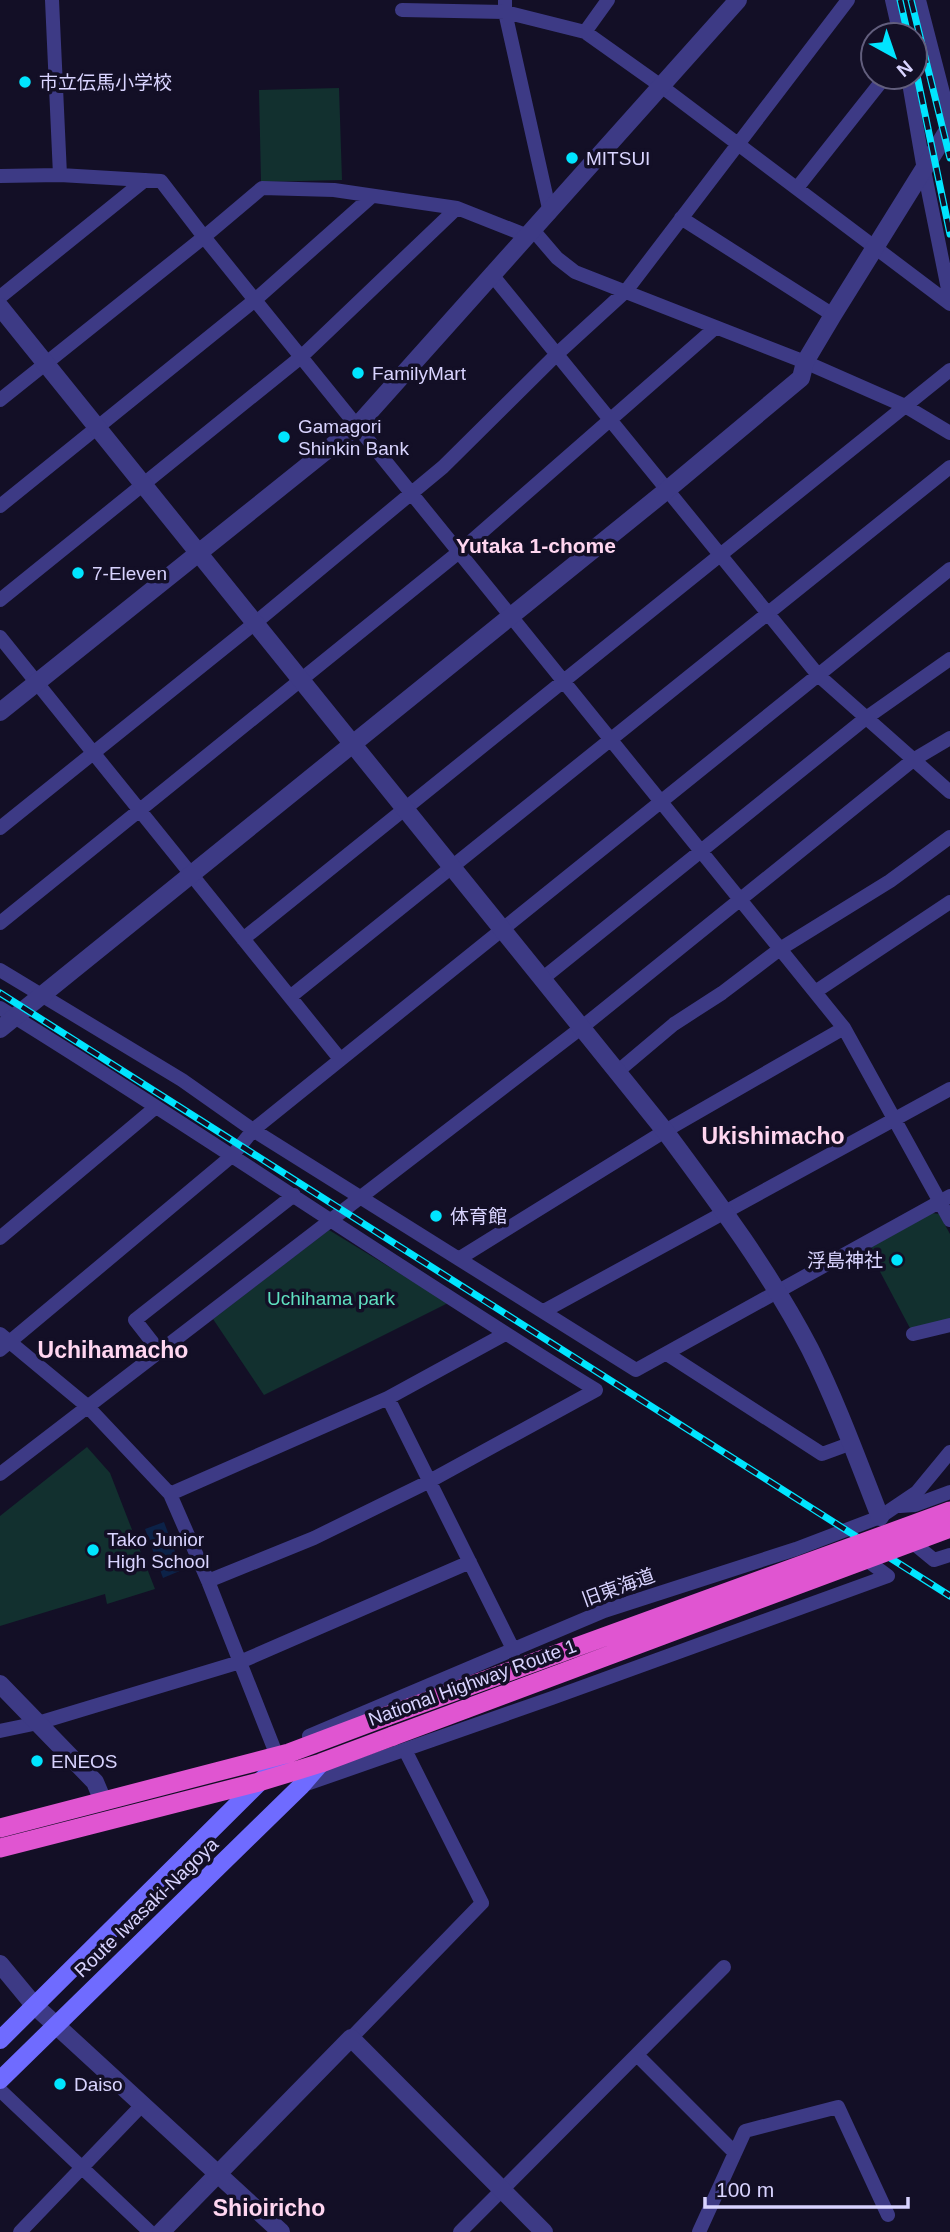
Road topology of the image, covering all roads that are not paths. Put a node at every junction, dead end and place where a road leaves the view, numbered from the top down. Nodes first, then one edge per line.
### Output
1 (51, 0) edge
2 (608, 0) edge
3 (738, 0) edge
4 (848, 0) edge
5 (892, 0) edge
6 (919, 0) edge
7 (505, 6) edge
8 (402, 10) dead end
9 (897, 21) edge
10 (924, 21) edge
11 (585, 32) junction
12 (929, 42) edge
13 (662, 86) junction
14 (874, 91) edge
15 (910, 91) edge
16 (950, 120) edge
17 (950, 127) edge
18 (738, 145) junction
19 (924, 170) junction
20 (60, 175) junction
21 (0, 176) edge
22 (145, 180) junction
23 (797, 188) junction
24 (372, 197) junction
25 (457, 208) junction
26 (550, 213) junction
27 (681, 218) junction
28 (530, 233) junction
29 (204, 237) junction
30 (875, 248) junction
31 (493, 276) junction
32 (626, 291) junction
33 (0, 297) edge
34 (255, 300) junction
35 (950, 302) edge
36 (0, 307) edge
37 (833, 315) junction
38 (715, 328) junction
39 (557, 354) junction
40 (301, 357) junction
41 (805, 362) junction
42 (46, 363) junction
43 (950, 370) edge
44 (0, 400) edge
45 (905, 406) junction
46 (610, 420) junction
47 (357, 426) junction
48 (98, 428) junction
49 (950, 433) edge
50 (950, 467) edge
51 (143, 485) junction
52 (667, 489) junction
53 (411, 494) junction
54 (0, 506) edge
55 (459, 552) junction
56 (199, 553) junction
57 (720, 555) junction
58 (950, 569) edge
59 (0, 600) edge
60 (768, 614) junction
61 (511, 616) junction
62 (255, 623) junction
63 (0, 637) edge
64 (950, 659) edge
65 (818, 675) junction
66 (301, 680) junction
67 (564, 681) junction
68 (37, 683) junction
69 (0, 712) edge
70 (866, 718) junction
71 (950, 738) edge
72 (611, 739) junction
73 (351, 743) junction
74 (93, 752) junction
75 (913, 761) junction
76 (950, 792) edge
77 (661, 801) junction
78 (139, 810) junction
79 (405, 810) junction
80 (0, 828) edge
81 (950, 837) edge
82 (701, 851) junction
83 (452, 867) junction
84 (190, 873) junction
85 (740, 899) junction
86 (950, 902) edge
87 (0, 923) edge
88 (502, 929) junction
89 (243, 939) junction
90 (780, 948) junction
91 (0, 970) edge
92 (542, 979) junction
93 (816, 992) junction
94 (40, 995) junction
95 (290, 997) junction
96 (7, 1012) edge
97 (581, 1028) junction
98 (844, 1028) junction
99 (0, 1029) edge
100 (340, 1059) junction
101 (617, 1072) junction
102 (950, 1089) edge
103 (156, 1107) junction
104 (895, 1119) junction
105 (253, 1130) junction
106 (665, 1131) junction
107 (233, 1155) junction
108 (294, 1195) junction
109 (360, 1197) junction
110 (945, 1199) edge
111 (726, 1213) junction
112 (330, 1219) junction
113 (950, 1220) edge
114 (0, 1238) edge
115 (460, 1258) junction
116 (777, 1292) junction
117 (544, 1311) junction
118 (950, 1325) edge
119 (505, 1334) junction
120 (913, 1334) dead end
121 (3, 1342) edge
122 (160, 1352) junction
123 (667, 1354) junction
124 (388, 1398) junction
125 (87, 1406) junction
126 (852, 1443) junction
127 (950, 1452) edge
128 (0, 1474) edge
129 (428, 1482) junction
130 (950, 1492) edge
131 (170, 1494) junction
132 (898, 1506) junction
133 (950, 1511) edge
134 (880, 1517) junction
135 (950, 1528) edge
136 (833, 1536) junction
137 (796, 1549) junction
138 (950, 1555) edge
139 (470, 1562) junction
140 (208, 1581) junction
141 (816, 1604) junction
142 (514, 1651) junction
143 (240, 1662) junction
144 (0, 1684) edge
145 (38, 1723) junction
146 (0, 1731) edge
147 (399, 1743) junction
148 (283, 1755) junction
149 (321, 1763) junction
150 (259, 1782) junction
151 (301, 1786) junction
152 (103, 1801) junction
153 (0, 1828) edge
154 (0, 1848) edge
155 (0, 1964) edge
156 (724, 1967) dead end
157 (34, 2005) junction
158 (56, 2025) junction
159 (351, 2038) junction
160 (0, 2040) edge
161 (637, 2055) junction
162 (0, 2080) edge
163 (0, 2090) edge
164 (143, 2104) junction
165 (735, 2154) junction
166 (83, 2166) junction
167 (218, 2173) junction
168 (502, 2190) junction
169 (888, 2215) dead end
170 (20, 2232) edge
171 (150, 2232) edge
172 (161, 2232) edge
173 (281, 2232) edge
174 (460, 2232) edge
175 (544, 2232) edge
176 (699, 2232) edge

1 - 20 street
2 - 11 street
3 - 13 street
4 - 18 street
5 - 9 street
6 - 10 street
7 - 8 street
7 - 11 street
7 - 26 street
11 - 13 street
12 - 16 street
13 - 18 street
13 - 26 street
14 - 23 street
15 - 19 street
17 - 19 street
18 - 23 street
18 - 27 street
19 - 30 street
19 - 35 street
20 - 21 street
20 - 22 street
22 - 29 street
22 - 33 street
23 - 30 street
24 - 25 street
24 - 29 street
24 - 34 street
25 - 28 street
25 - 40 street
26 - 28 street
27 - 32 street
27 - 37 street
28 - 31 street
28 - 32 street
29 - 34 street
29 - 42 street
30 - 35 street
30 - 37 street
31 - 39 street
31 - 47 street
32 - 38 street
32 - 39 street
34 - 40 street
34 - 48 street
36 - 42 street
37 - 41 street
38 - 41 street
38 - 46 street
39 - 46 street
39 - 53 street
40 - 47 street
40 - 51 street
41 - 45 street
41 - 52 street
42 - 44 street
42 - 48 street
43 - 45 street
45 - 49 street
45 - 57 street
46 - 52 street
46 - 55 street
47 - 53 street
47 - 56 street
48 - 51 street
48 - 54 street
50 - 60 street
51 - 56 street
51 - 59 street
52 - 57 street
52 - 61 street
53 - 55 street
53 - 62 street
55 - 61 street
55 - 66 street
56 - 62 street
56 - 68 street
57 - 60 street
57 - 67 street
58 - 65 street
60 - 65 street
60 - 72 street
61 - 67 street
61 - 73 street
62 - 66 street
62 - 74 street
63 - 68 street
64 - 70 street
65 - 70 street
65 - 77 street
66 - 73 street
66 - 78 street
67 - 72 street
67 - 79 street
68 - 69 street
68 - 74 street
70 - 75 street
70 - 82 street
71 - 75 street
72 - 77 street
72 - 83 street
73 - 79 street
73 - 84 street
74 - 78 street
74 - 80 street
75 - 76 street
75 - 85 street
77 - 82 street
77 - 88 street
78 - 84 street
78 - 87 street
79 - 83 street
79 - 89 street
81 - 90 street
82 - 85 street
82 - 92 street
83 - 88 street
83 - 95 street
84 - 89 street
84 - 94 street
85 - 90 street
85 - 97 street
86 - 93 street
88 - 92 street
88 - 100 street
89 - 95 street
90 - 93 street
90 - 101 street
91 - 94 street
92 - 97 street
93 - 98 street
94 - 96 street
94 - 105 street
95 - 100 street
96 - 99 street
96 - 103 street
97 - 101 street
97 - 109 street
98 - 104 street
98 - 106 street
100 - 105 street
101 - 106 street
102 - 104 street
103 - 107 street
103 - 114 street
104 - 110 street
104 - 111 street
105 - 107 street
105 - 109 street
106 - 111 street
106 - 115 street
107 - 108 street
107 - 121 street
108 - 112 street
108 - 122 street
109 - 112 street
109 - 115 street
110 - 113 street
110 - 116 street
111 - 116 street
111 - 117 street
112 - 119 street
112 - 122 street
115 - 117 street
116 - 123 street
116 - 126 street
117 - 123 street
118 - 120 street
119 - 124 street
119 - 129 street
121 - 125 street
122 - 125 street
123 - 126 street
124 - 129 street
124 - 131 street
125 - 128 street
125 - 131 street
126 - 134 street
127 - 132 street, 旧東海道
129 - 139 street
129 - 140 street
130 - 132 street
131 - 140 street
132 - 134 street, 旧東海道
133 - 148 highway, National Highway Route 1, bridge
134 - 136 street, 旧東海道
134 - 138 street
135 - 147 highway, National Highway Route 1, bridge
136 - 137 street, 旧東海道
136 - 141 street
137 - 141 street
137 - 142 street, 旧東海道
139 - 142 street
139 - 143 street
140 - 143 street
141 - 147 street
142 - 148 street, 旧東海道
143 - 145 street
143 - 148 street
144 - 145 street
145 - 146 street
145 - 152 street
147 - 149 highway, National Highway Route 1
147 - 151 street
147 - 159 street
148 - 150 main road, Route Iwasaki-Nagoya
148 - 152 highway, National Highway Route 1
149 - 150 highway, National Highway Route 1
149 - 151 main road, Route Iwasaki-Nagoya
150 - 154 highway, National Highway Route 1
150 - 157 main road, Route Iwasaki-Nagoya
151 - 158 main road, Route Iwasaki-Nagoya
152 - 153 highway, National Highway Route 1
155 - 157 street
156 - 161 street
157 - 158 street
157 - 160 main road, Route Iwasaki-Nagoya
158 - 162 main road, Route Iwasaki-Nagoya
158 - 164 street
159 - 167 street
159 - 168 street
161 - 165 street
161 - 168 street
163 - 166 street
164 - 166 street
164 - 167 street
165 - 169 street
165 - 176 street
166 - 170 street
166 - 171 street
167 - 172 street
167 - 173 street
168 - 174 street
168 - 175 street

